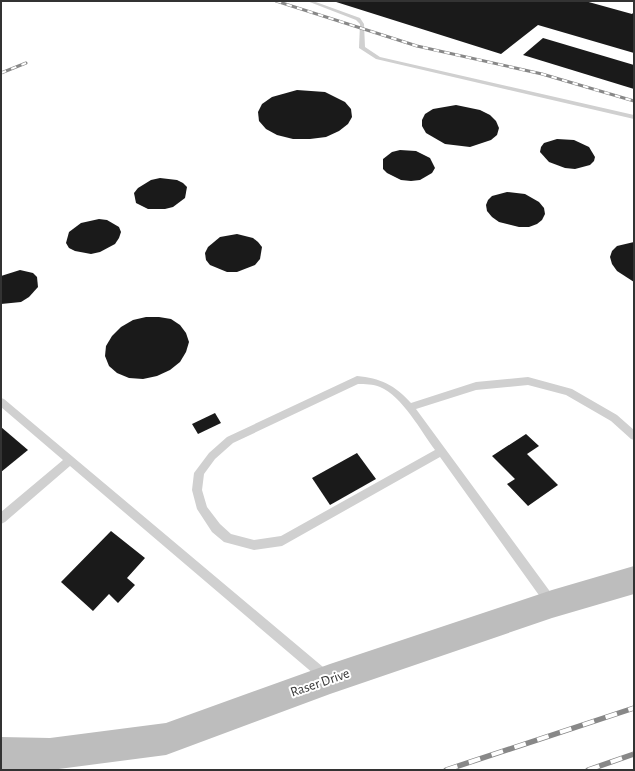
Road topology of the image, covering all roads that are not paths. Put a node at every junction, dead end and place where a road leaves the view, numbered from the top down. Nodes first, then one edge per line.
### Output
1 (309, 1) edge
2 (634, 117) edge
3 (1, 402) edge
4 (409, 407) junction
5 (634, 436) edge
6 (442, 452) junction
7 (69, 461) junction
8 (1, 519) edge
9 (634, 580) edge
10 (552, 604) junction
11 (330, 679) junction
12 (1, 753) edge

1 - 2 lane
3 - 7 lane
4 - 5 lane
4 - 6 lane
4 - 6 lane
6 - 10 lane
7 - 8 lane
7 - 11 lane
9 - 10 street, Raser Drive
10 - 11 street, Raser Drive
11 - 12 street, Raser Drive

